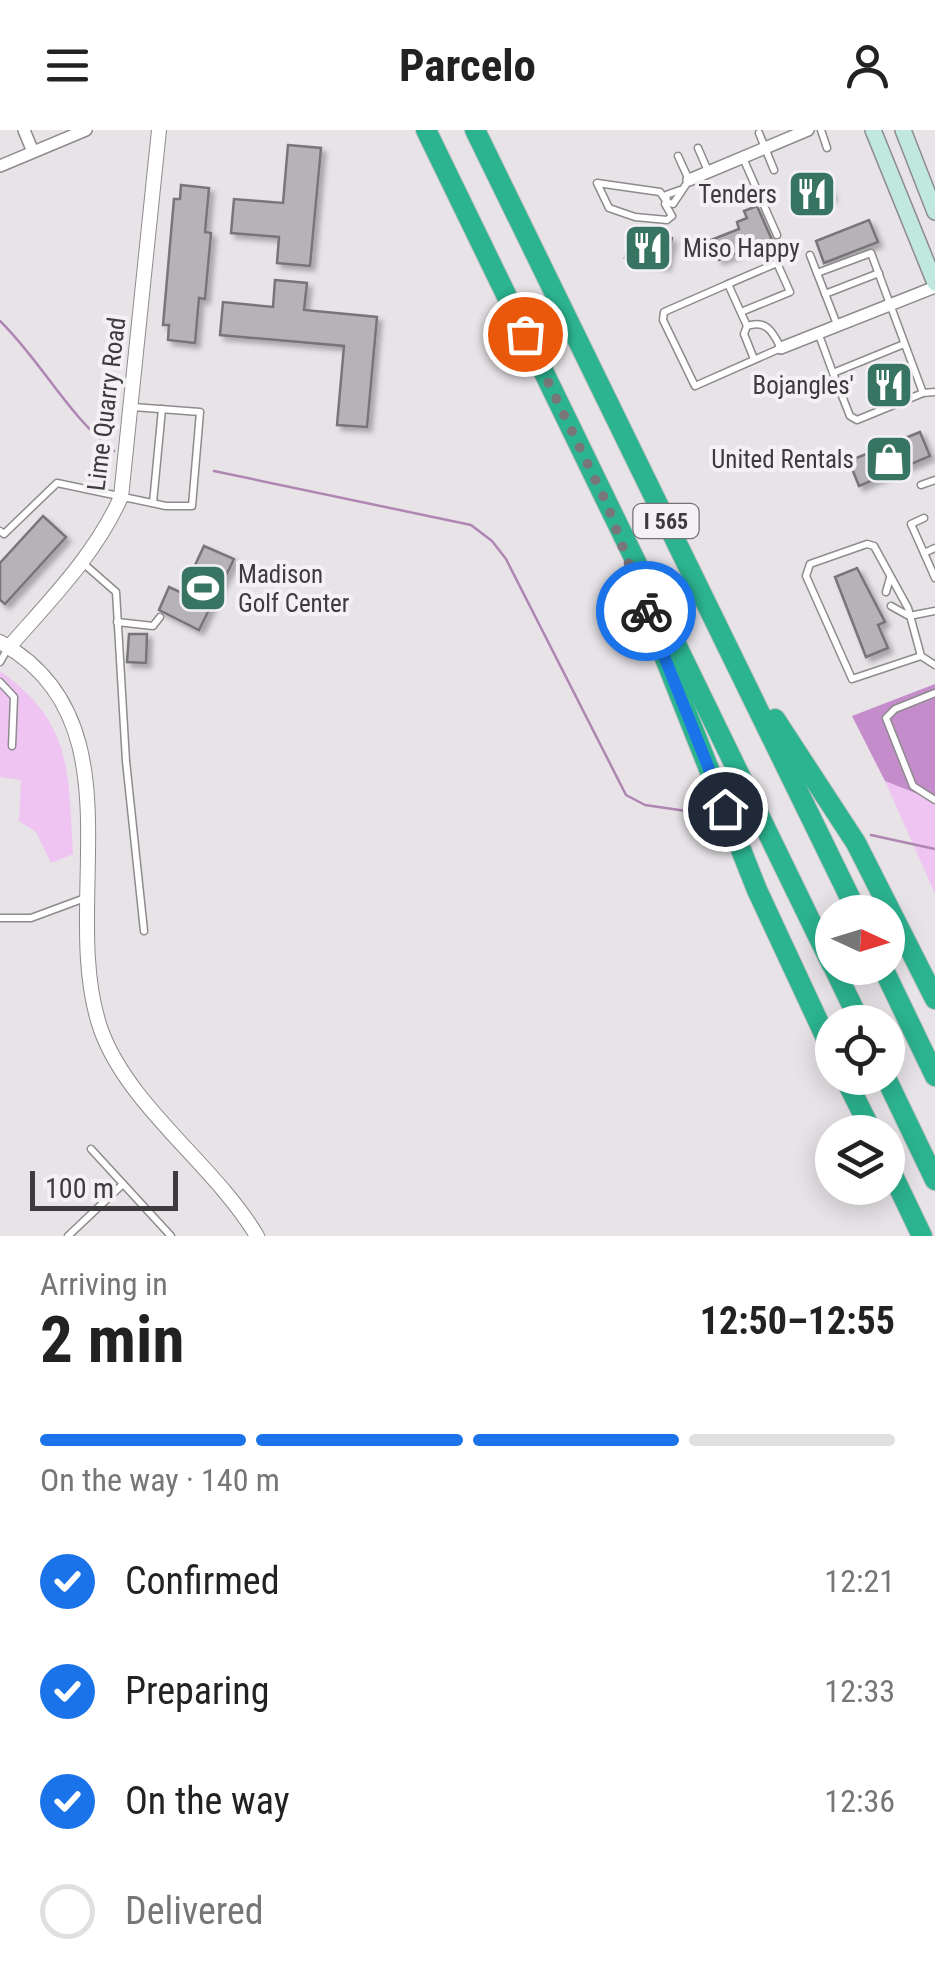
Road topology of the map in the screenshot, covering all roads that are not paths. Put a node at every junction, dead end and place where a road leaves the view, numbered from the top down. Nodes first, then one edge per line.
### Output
1 (24, 130) edge
2 (86, 130) edge
3 (158, 130) edge
4 (426, 130) edge
5 (475, 130) edge
6 (808, 130) edge
7 (820, 130) edge
8 (872, 130) edge
9 (900, 130) edge
10 (759, 134) dead end
11 (698, 148) dead end
12 (765, 148) junction
13 (828, 148) dead end
14 (33, 152) junction
15 (678, 156) dead end
16 (742, 157) junction
17 (0, 166) edge
18 (774, 170) dead end
19 (708, 171) junction
20 (684, 185) junction
21 (931, 189) edge
22 (666, 203) junction
23 (935, 212) edge
24 (777, 234) dead end
25 (810, 255) dead end
26 (879, 272) junction
27 (817, 273) junction
28 (728, 284) junction
29 (935, 285) edge
30 (825, 294) junction
31 (890, 306) junction
32 (741, 312) junction
33 (747, 326) junction
34 (838, 328) junction
35 (819, 335) junction
36 (904, 344) junction
37 (782, 348) junction
38 (754, 359) junction
39 (833, 373) junction
40 (935, 392) edge
41 (923, 393) junction
42 (130, 406) junction
43 (162, 409) junction
44 (935, 480) edge
45 (921, 486) dead end
46 (122, 496) junction
47 (153, 503) junction
48 (607, 504) junction
49 (924, 518) dead end
50 (1, 534) edge
51 (935, 548) edge
52 (924, 553) junction
53 (82, 564) junction
54 (890, 578) junction
55 (935, 578) edge
56 (886, 592) dead end
57 (892, 606) dead end
58 (935, 611) edge
59 (910, 616) junction
60 (160, 617) dead end
61 (116, 622) junction
62 (4, 644) edge
63 (730, 650) junction
64 (921, 656) junction
65 (0, 662) edge
66 (935, 665) edge
67 (0, 682) edge
68 (935, 693) edge
69 (12, 746) dead end
70 (935, 800) edge
71 (848, 895) edge
72 (87, 897) junction
73 (0, 918) edge
74 (815, 929) edge
75 (144, 931) dead end
76 (891, 985) edge
77 (935, 999) edge
78 (815, 1015) edge
79 (935, 1076) edge
80 (894, 1095) edge
81 (91, 1149) dead end
82 (935, 1180) edge
83 (123, 1184) junction
84 (905, 1200) edge
85 (68, 1236) edge
86 (172, 1236) edge
87 (257, 1236) edge
88 (922, 1236) edge

1 - 14 street
2 - 14 street
3 - 42 street, Lime Quarry Road
4 - 48 highway, I 565
5 - 63 highway, I 565
6 - 12 street
7 - 13 lane
8 - 29 main road
9 - 21 main road
10 - 12 lane
11 - 19 lane
12 - 16 street
12 - 18 lane
14 - 17 street
15 - 20 lane
16 - 19 street
16 - 24 lane
19 - 20 street
20 - 22 lane
21 - 23 main road
22 - 22 lane
25 - 27 lane
26 - 27 lane
26 - 30 lane
26 - 31 lane
27 - 30 lane
28 - 32 lane
28 - 32 lane
28 - 38 lane
29 - 31 street
30 - 34 lane
31 - 34 street
31 - 36 lane
32 - 33 lane
33 - 37 lane
33 - 38 lane
34 - 35 street
35 - 37 street
35 - 39 lane
36 - 39 lane
36 - 41 lane
37 - 38 lane
39 - 41 lane
40 - 41 lane
42 - 43 lane
42 - 46 street, Lime Quarry Road
43 - 47 lane
43 - 47 lane
44 - 45 lane
46 - 47 lane
46 - 50 lane
46 - 53 street, Lime Quarry Road
48 - 74 highway, I 565
48 - 78 highway
49 - 52 lane
51 - 52 lane
52 - 55 lane
53 - 61 lane
53 - 62 street, Lime Quarry Road
54 - 56 lane
54 - 59 lane
54 - 64 lane
57 - 59 lane
58 - 59 lane
59 - 64 lane
60 - 61 lane
61 - 75 lane
62 - 65 lane
62 - 72 street
63 - 71 highway, I 565
63 - 77 highway
64 - 66 lane
67 - 69 lane
68 - 70 lane
72 - 73 lane
72 - 87 street
76 - 79 highway
80 - 82 highway
81 - 83 lane
83 - 85 lane
83 - 86 lane
84 - 88 highway

